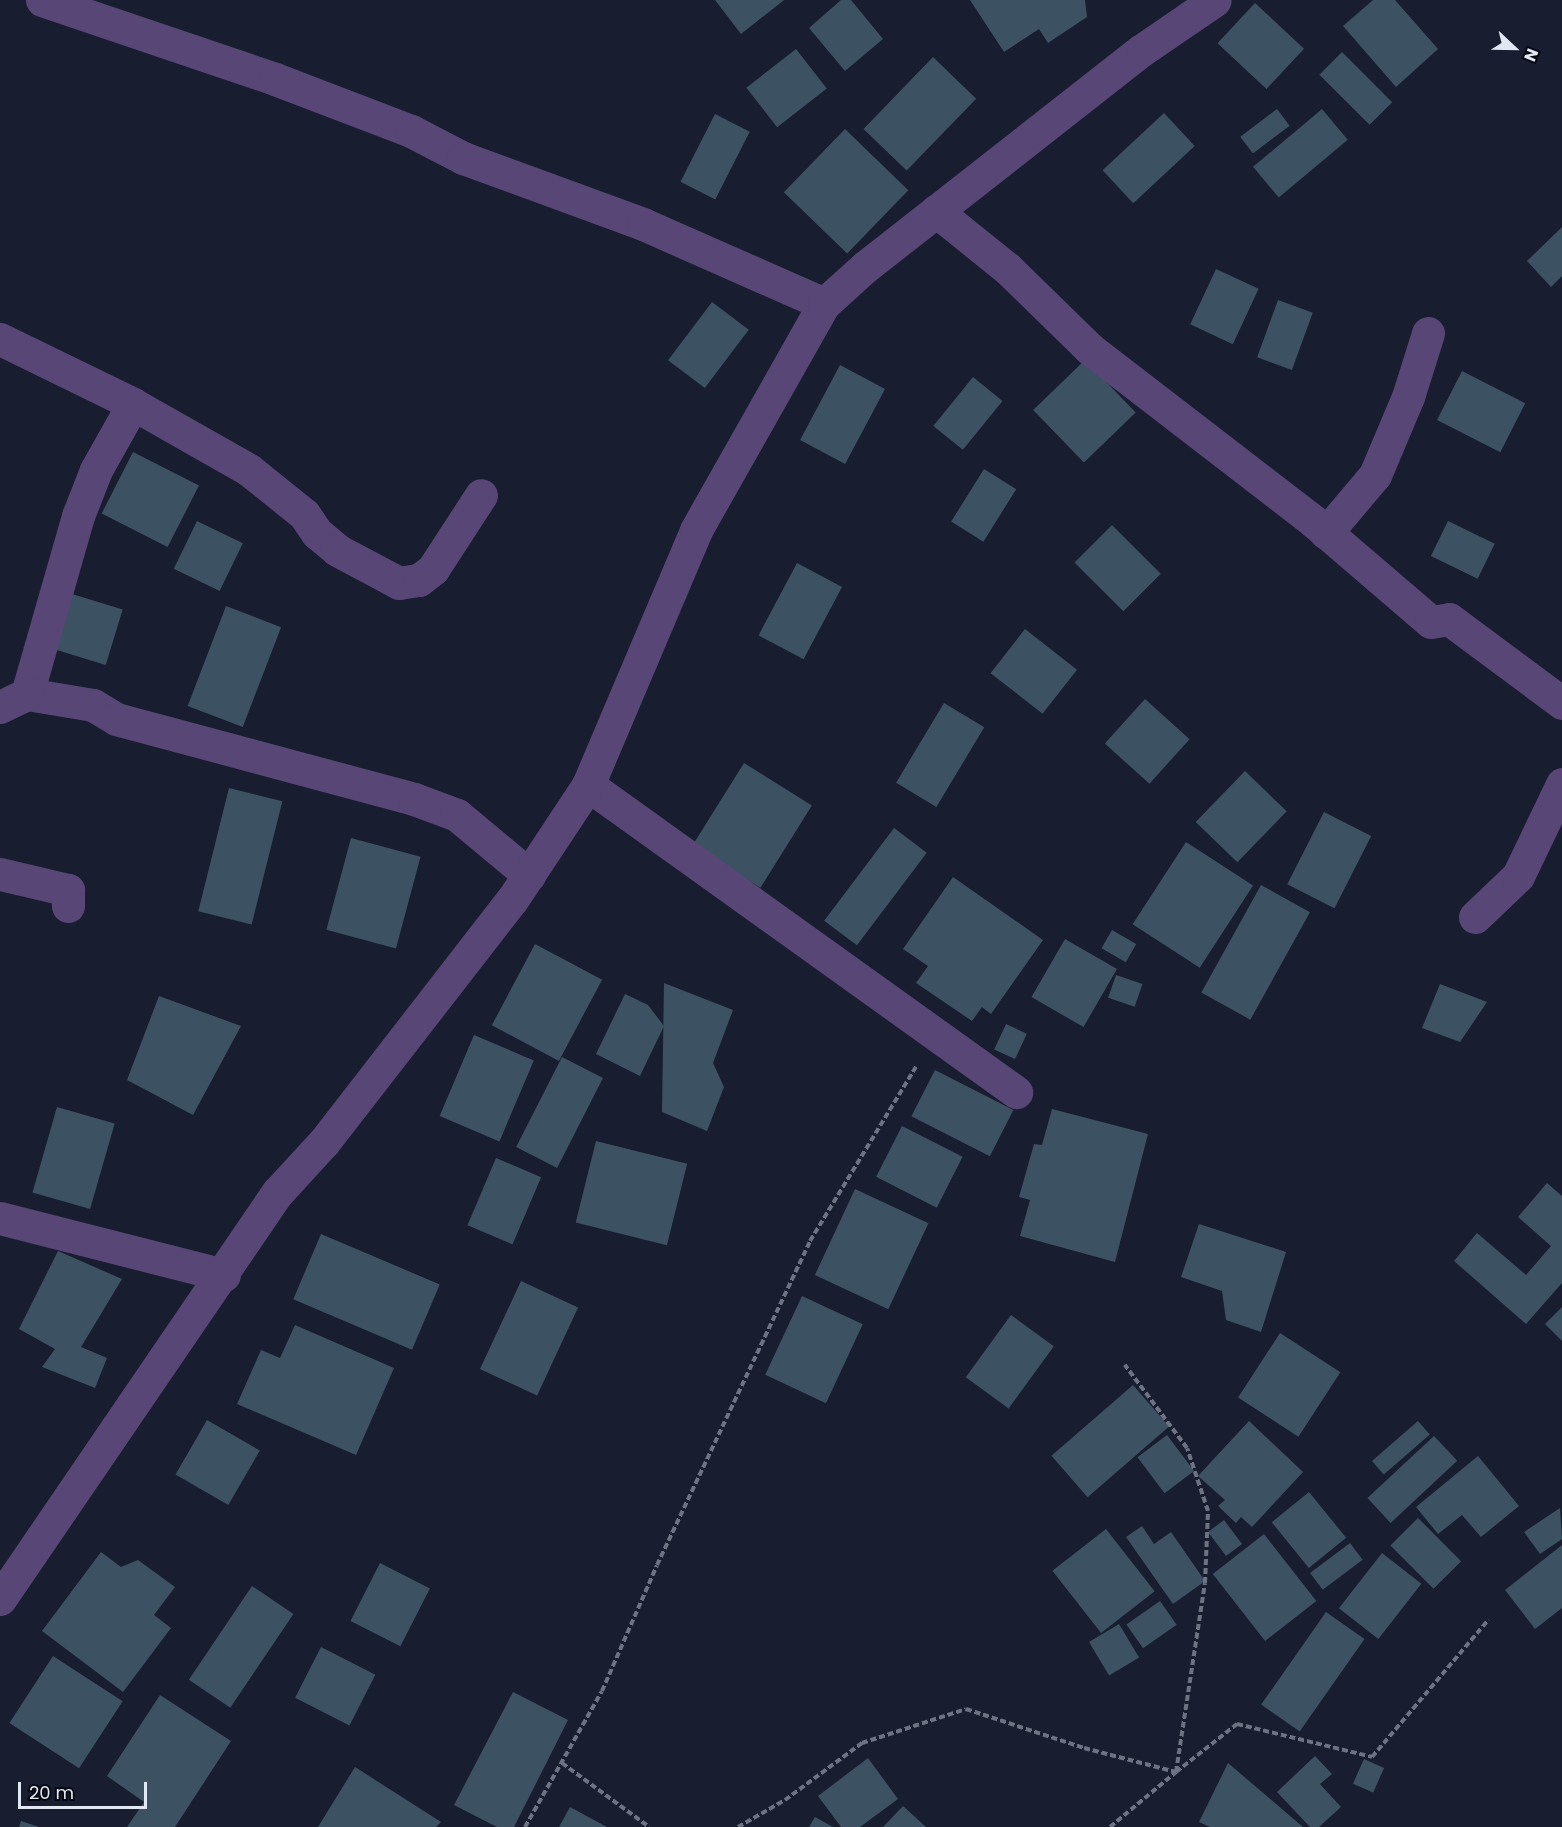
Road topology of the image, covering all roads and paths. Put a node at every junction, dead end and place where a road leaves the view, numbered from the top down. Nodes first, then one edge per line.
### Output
1 (42, 0) edge
2 (1215, 0) edge
3 (936, 211) junction
4 (824, 304) junction
5 (1428, 333) dead end
6 (0, 339) edge
7 (133, 404) junction
8 (481, 495) dead end
9 (1326, 533) junction
10 (14, 701) edge
11 (1562, 703) edge
12 (1562, 784) edge
13 (588, 785) junction
14 (0, 874) edge
15 (529, 875) junction
16 (68, 906) dead end
17 (1475, 916) dead end
18 (936, 1036) junction
19 (1016, 1092) dead end
20 (0, 1218) edge
21 (224, 1275) junction
22 (1125, 1365) dead end
23 (0, 1599) edge
24 (1488, 1620) dead end
25 (562, 1763) junction
26 (1176, 1772) junction
27 (525, 1827) edge
28 (649, 1827) edge
29 (738, 1827) edge
30 (1110, 1827) edge

1 - 4 street
2 - 3 street
3 - 4 street
3 - 9 street
4 - 13 street
5 - 9 street
6 - 7 street
7 - 8 street
7 - 10 street
9 - 11 street
10 - 15 street
12 - 17 street
13 - 15 street
13 - 18 street
14 - 16 street
15 - 21 street
18 - 19 street
18 - 25 path
20 - 21 street
21 - 23 street
22 - 26 path
24 - 26 path
25 - 27 path
25 - 28 path
26 - 29 path
26 - 30 path

